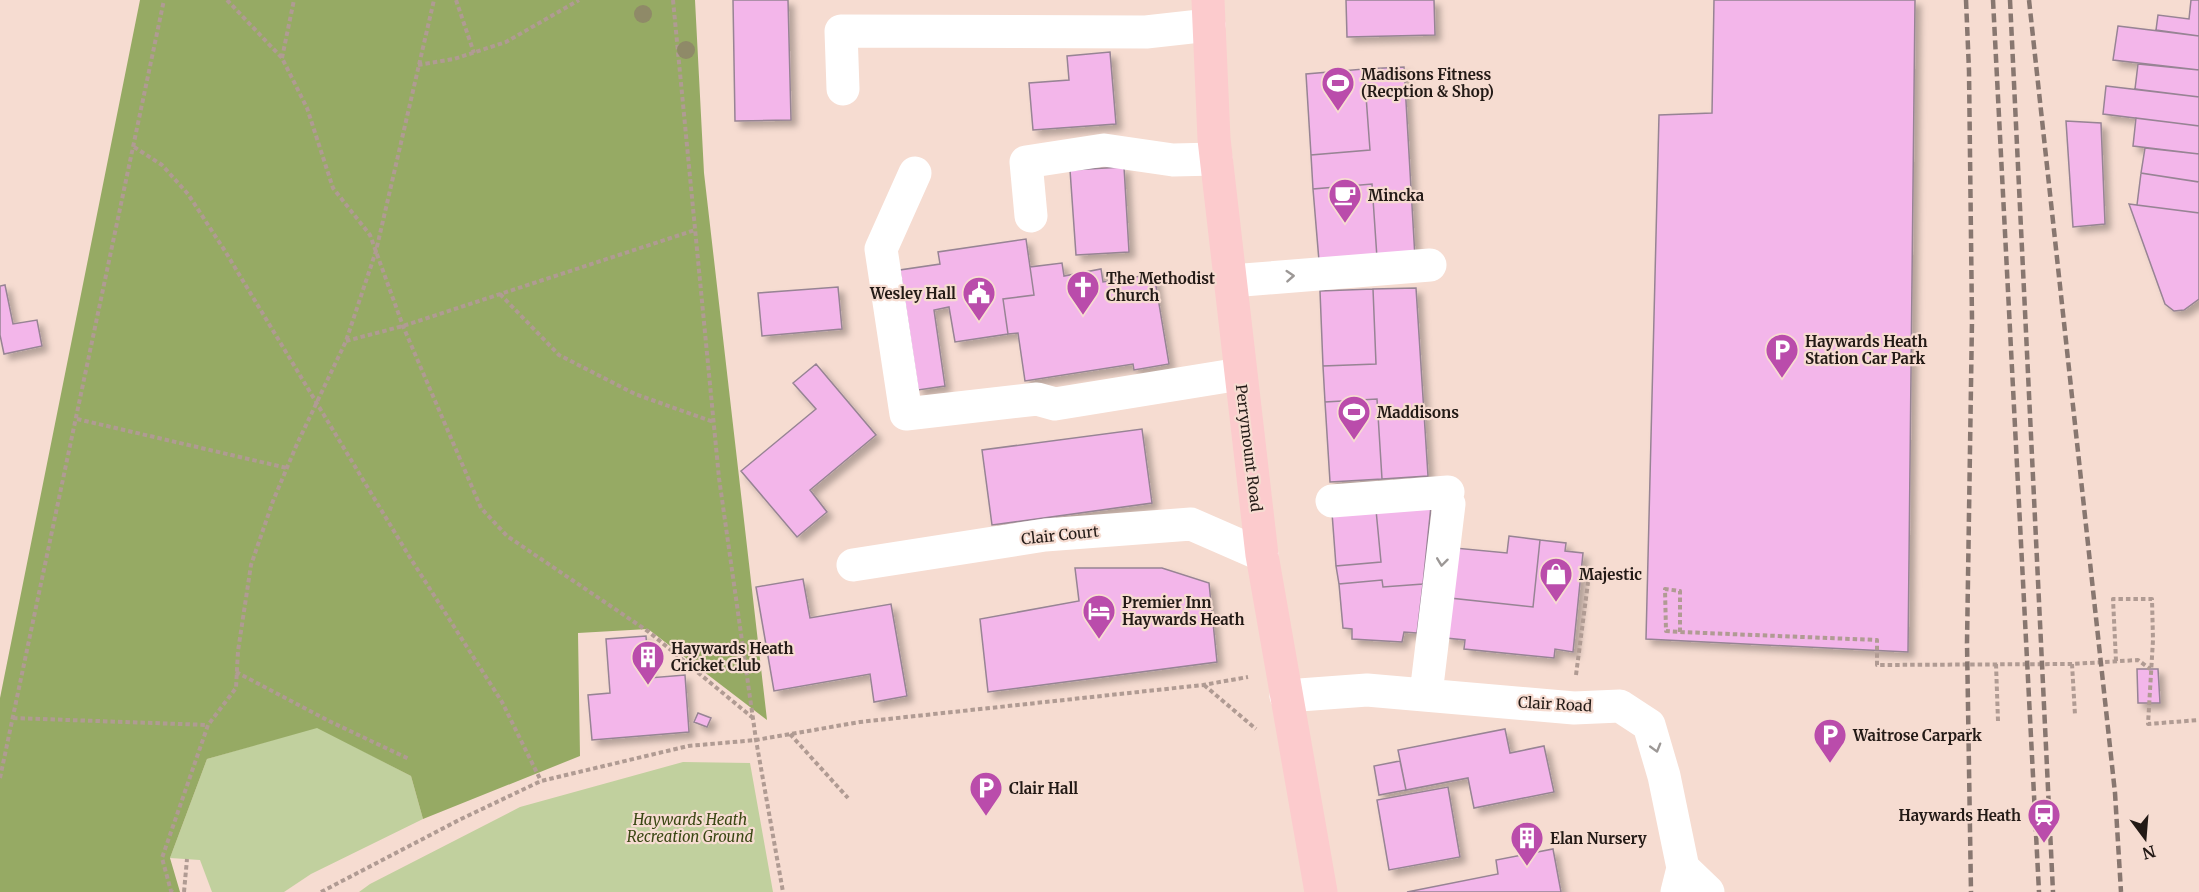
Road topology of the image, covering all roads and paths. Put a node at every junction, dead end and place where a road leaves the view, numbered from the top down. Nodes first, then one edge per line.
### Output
1 (164, 0) edge
2 (227, 0) edge
3 (294, 0) edge
4 (434, 0) edge
5 (456, 0) edge
6 (579, 0) edge
7 (673, 0) edge
8 (1208, 12) edge
9 (474, 53) junction
10 (282, 58) junction
11 (418, 65) junction
12 (843, 89) dead end
13 (134, 147) junction
14 (1216, 159) junction
15 (915, 173) dead end
16 (1031, 216) dead end
17 (695, 230) junction
18 (376, 251) junction
19 (1430, 265) dead end
20 (1231, 281) junction
21 (500, 294) junction
22 (403, 326) junction
23 (346, 341) junction
24 (1240, 374) junction
25 (316, 402) junction
26 (77, 419) junction
27 (714, 422) junction
28 (287, 468) junction
29 (1332, 501) dead end
30 (1262, 555) junction
31 (853, 565) dead end
32 (1590, 567) dead end
33 (1680, 632) junction
34 (2116, 661) junction
35 (1996, 664) junction
36 (2072, 664) junction
37 (2150, 669) junction
38 (236, 672) junction
39 (1283, 684) junction
40 (1203, 685) junction
41 (1575, 693) junction
42 (1426, 694) junction
43 (2075, 715) dead end
44 (13, 718) junction
45 (753, 718) junction
46 (2199, 720) edge
47 (1998, 721) dead end
48 (208, 725) junction
49 (790, 733) junction
50 (756, 740) junction
51 (409, 759) dead end
52 (1298, 764) junction
53 (0, 778) edge
54 (541, 781) junction
55 (848, 798) dead end
56 (187, 859) dead end
57 (1680, 880) edge
58 (173, 892) edge
59 (184, 892) edge
60 (321, 892) edge
61 (783, 892) edge
62 (1321, 892) edge
63 (1708, 892) edge

1 - 13 path
2 - 10 path
3 - 10 path
4 - 11 path
5 - 9 path
6 - 9 path
7 - 17 path
8 - 12 street
8 - 14 main road, Perrymount Road
9 - 11 path
10 - 18 path
11 - 18 path
13 - 25 path
13 - 26 path
14 - 16 street
14 - 20 main road, Perrymount Road
15 - 24 street
17 - 21 path
17 - 27 path
18 - 22 path
18 - 23 path
20 -> 19 street
20 - 24 main road, Perrymount Road
21 - 22 path
21 - 27 path
22 - 23 path
22 - 45 path
23 - 25 path
24 - 30 main road, Perrymount Road
25 - 28 path
25 - 54 path
26 - 28 path
26 - 44 path
27 - 45 path
28 - 38 path
29 -> 42 street
30 - 31 street, Clair Court
30 - 39 main road, Perrymount Road
32 - 41 path
33 - 33 path
33 - 35 path
34 - 36 path
34 - 37 path
34 - 37 path
35 - 36 path
35 - 47 path
36 - 43 path
37 - 46 path
38 - 48 path
38 - 51 path
39 - 40 path
39 - 42 street, Clair Road
39 - 52 main road, Perrymount Road
40 - 49 path
40 - 52 path
41 - 42 street, Clair Road
41 -> 57 street, Clair Road
44 - 48 path
44 - 53 path
45 - 50 path
48 - 58 path
49 - 50 path
49 - 55 path
50 - 54 path
50 - 61 path
52 - 62 main road, Perrymount Road
54 - 60 path
56 - 59 path
57 - 63 street

